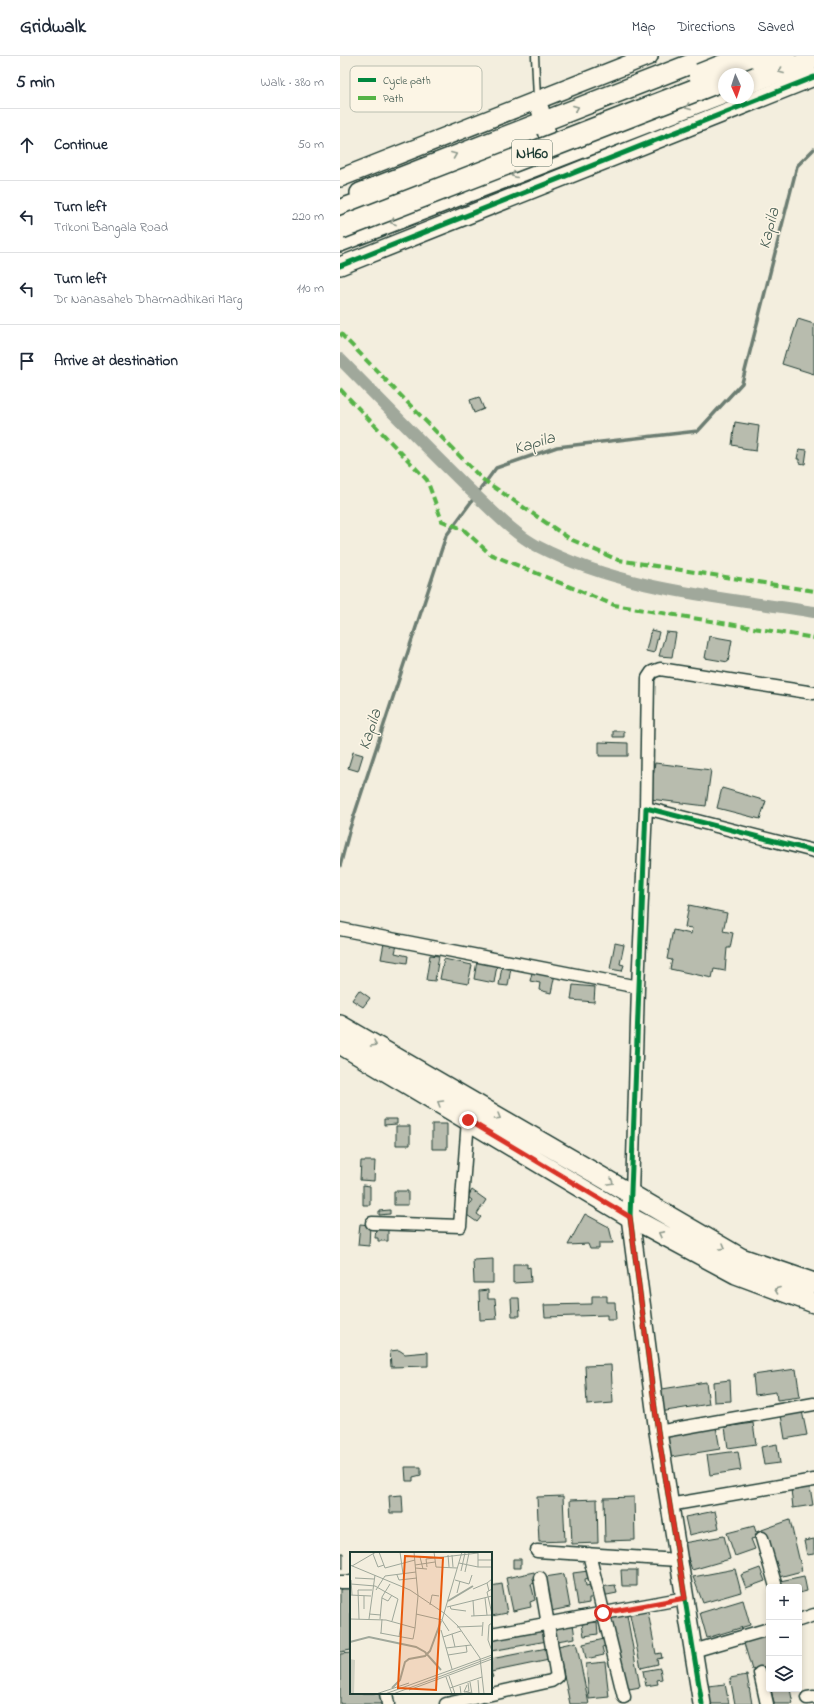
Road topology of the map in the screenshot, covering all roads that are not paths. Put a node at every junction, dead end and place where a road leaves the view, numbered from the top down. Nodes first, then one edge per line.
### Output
1 (535, 56) edge
2 (649, 56) edge
3 (711, 56) edge
4 (748, 56) edge
5 (784, 56) edge
6 (814, 59) edge
7 (624, 61) edge
8 (753, 68) edge
9 (814, 77) edge
10 (718, 81) edge
11 (754, 82) edge
12 (718, 95) edge
13 (537, 100) junction
14 (543, 121) junction
15 (554, 159) junction
16 (340, 178) edge
17 (560, 178) junction
18 (340, 200) edge
19 (340, 211) edge
20 (340, 228) edge
21 (340, 242) edge
22 (340, 266) edge
23 (814, 693) edge
24 (646, 808) junction
25 (814, 852) edge
26 (340, 930) edge
27 (638, 987) junction
28 (340, 1025) edge
29 (340, 1044) edge
30 (471, 1112) junction
31 (632, 1194) junction
32 (630, 1217) junction
33 (372, 1224) dead end
34 (814, 1283) edge
35 (814, 1303) edge
36 (814, 1404) edge
37 (658, 1432) junction
38 (814, 1480) edge
39 (670, 1505) junction
40 (762, 1538) dead end
41 (537, 1551) dead end
42 (589, 1554) junction
43 (678, 1560) junction
44 (540, 1578) dead end
45 (775, 1584) edge
46 (685, 1598) junction
47 (603, 1613) junction
48 (814, 1615) edge
49 (802, 1619) edge
50 (549, 1623) junction
51 (766, 1630) edge
52 (492, 1634) edge
53 (693, 1651) junction
54 (760, 1673) dead end
55 (492, 1693) edge
56 (386, 1694) edge
57 (443, 1694) edge
58 (490, 1694) edge
59 (624, 1697) dead end
60 (388, 1704) edge
61 (446, 1704) edge
62 (702, 1704) edge
63 (766, 1704) edge

1 - 13 lane
2 - 7 street
14 -> 3 main road
4 - 19 highway, NH60, bridge
5 - 8 highway
6 -> 11 main road
7 - 13 street
9 - 17 street
10 - 20 highway, NH60, bridge
12 -> 15 main road
13 - 14 street
13 - 16 street
14 - 15 street
18 -> 14 main road
15 - 17 street
15 -> 21 main road
17 - 22 street
23 - 24 street
24 - 25 street
24 - 27 street
26 - 27 street
27 - 31 street
28 -> 30 main road
30 -> 29 main road
30 -> 31 main road
30 - 32 main road
30 - 33 street
31 - 32 street
31 -> 34 main road
35 -> 32 main road
32 - 37 street
36 - 37 street
37 - 39 street
38 - 39 street
39 - 43 street
40 - 45 street
41 - 42 street
42 - 43 street
42 - 47 street
43 - 46 street
44 - 50 street
46 - 47 street
46 - 53 street
47 - 50 street
47 - 59 street
48 - 49 street
50 - 52 street
50 - 55 street
51 - 53 street
53 - 62 street
54 - 63 street
56 - 60 street
57 - 61 street
58 - 61 street

